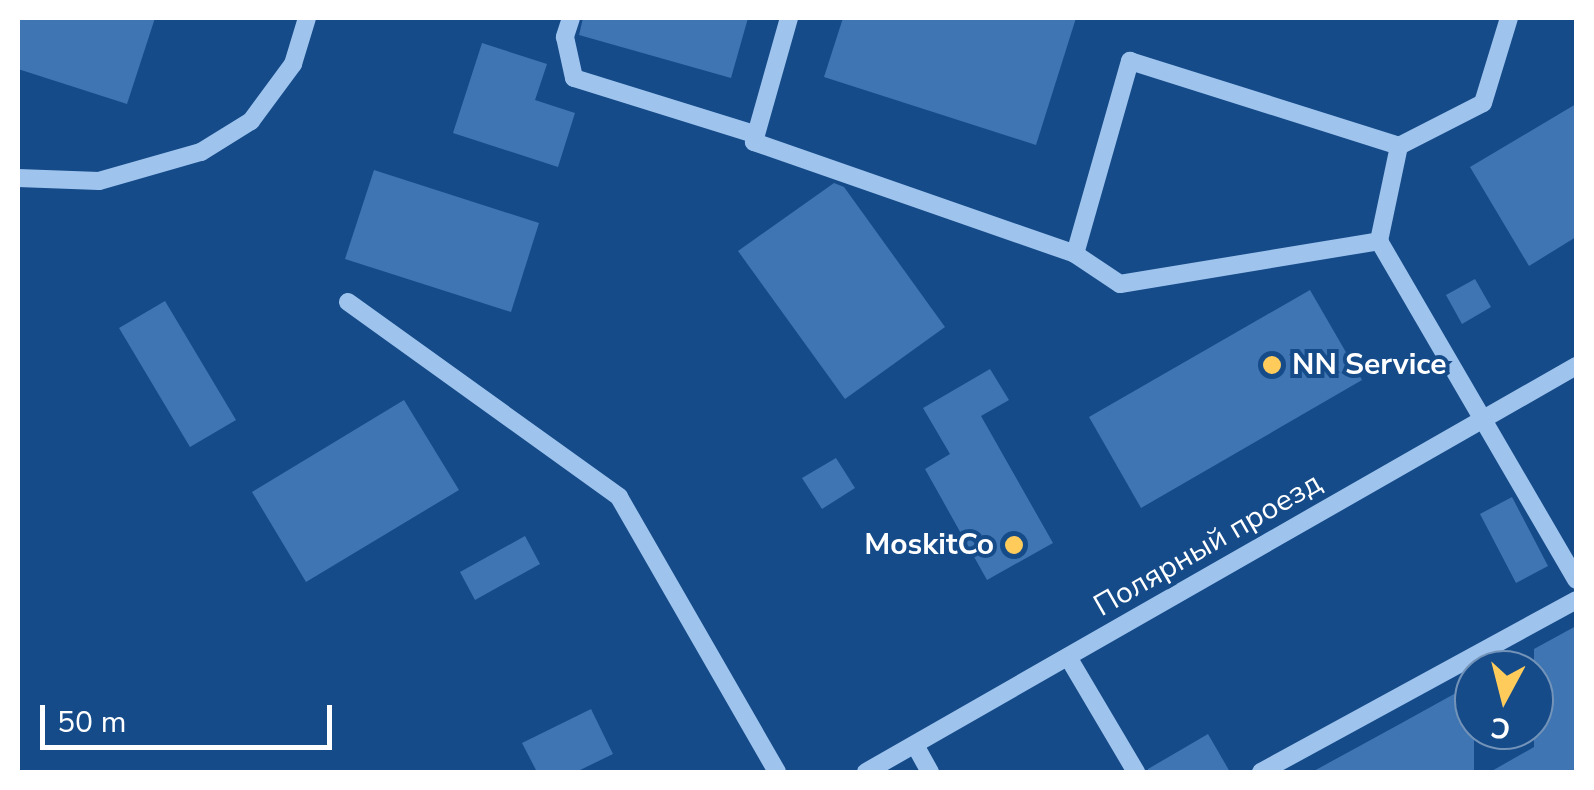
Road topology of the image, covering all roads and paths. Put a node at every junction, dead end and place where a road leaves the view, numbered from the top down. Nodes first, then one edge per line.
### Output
1 (308, 18) edge
2 (570, 18) edge
3 (789, 18) edge
4 (1509, 18) edge
5 (754, 134) junction
6 (1400, 146) junction
7 (18, 178) edge
8 (1379, 241) junction
9 (1075, 254) junction
10 (348, 302) dead end
11 (1576, 366) edge
12 (1482, 420) junction
13 (1576, 580) edge
14 (1576, 600) edge
15 (1068, 658) junction
16 (915, 745) junction
17 (777, 772) edge
18 (866, 772) edge
19 (930, 772) edge
20 (1136, 772) edge
21 (1261, 772) edge

1 - 7 street
2 - 5 street
3 - 5 street
4 - 6 street
5 - 9 street
6 - 8 street
6 - 9 street
8 - 9 street
8 - 12 street
10 - 17 street
11 - 12 street, Полярный проезд
12 - 13 street
12 - 15 street, Полярный проезд
14 - 21 street
15 - 16 street, Полярный проезд
15 - 20 street
16 - 18 street, Полярный проезд
16 - 19 street

